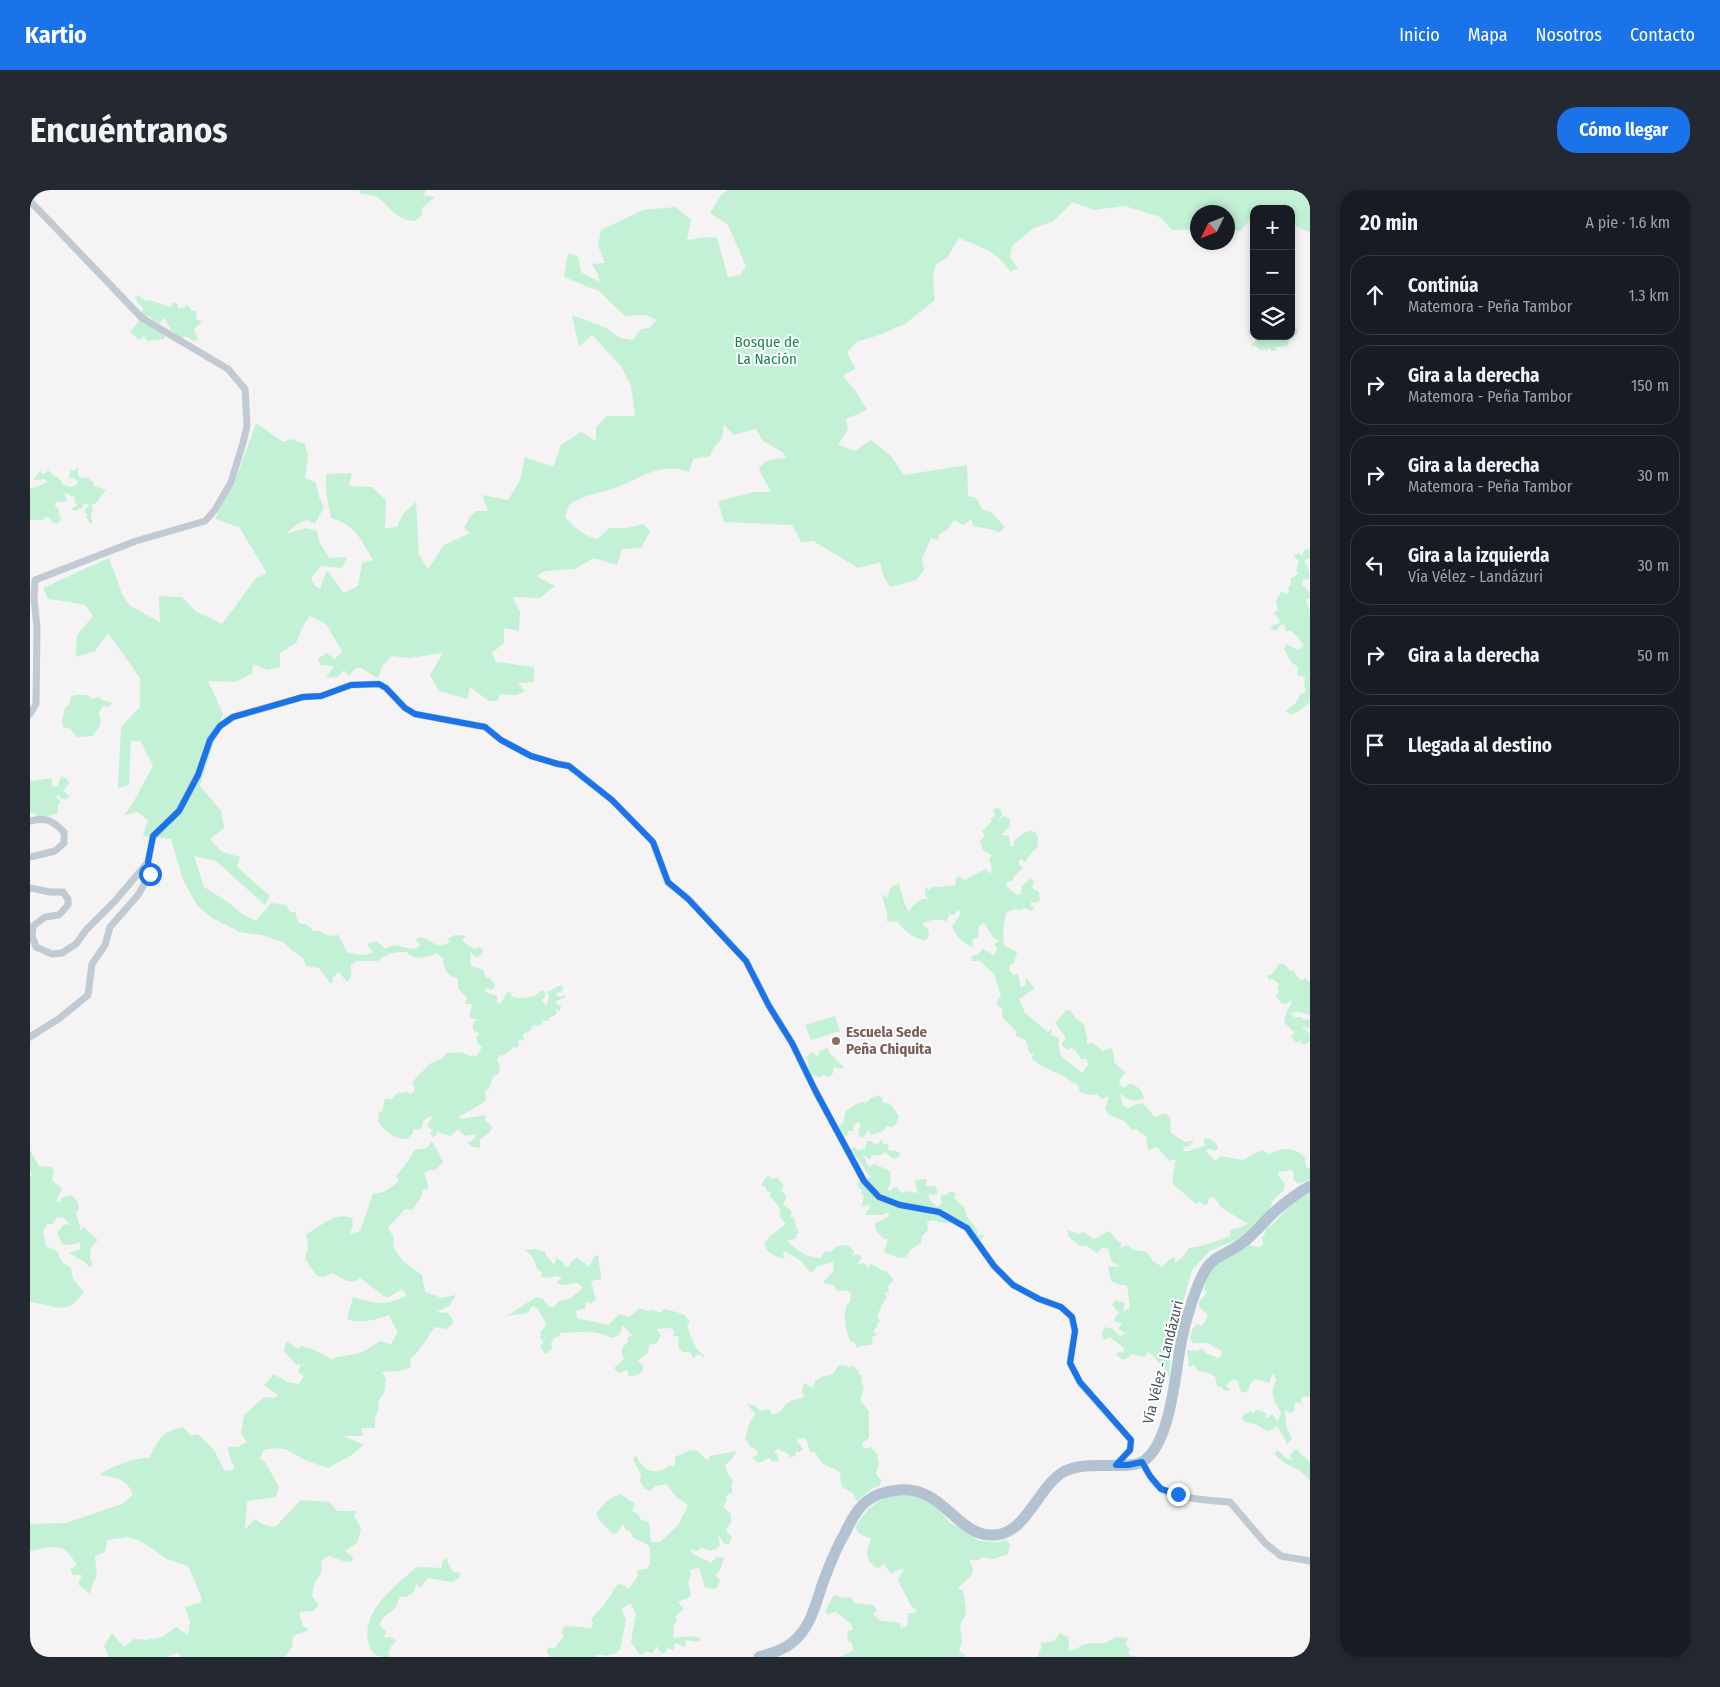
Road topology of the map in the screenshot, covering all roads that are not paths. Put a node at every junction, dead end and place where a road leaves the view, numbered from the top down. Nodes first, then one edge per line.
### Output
1 (30, 201) edge
2 (30, 714) edge
3 (30, 821) edge
4 (30, 856) edge
5 (148, 862) junction
6 (30, 888) edge
7 (30, 1037) edge
8 (1310, 1186) edge
9 (1142, 1462) junction
10 (1116, 1465) junction
11 (1310, 1561) edge
12 (759, 1657) edge

1 - 2 street
3 - 4 street
5 - 6 street
5 - 7 street
5 - 10 street
8 - 9 main road, Vía Vélez - Landázuri
9 - 10 main road
9 - 11 street
10 - 12 main road

